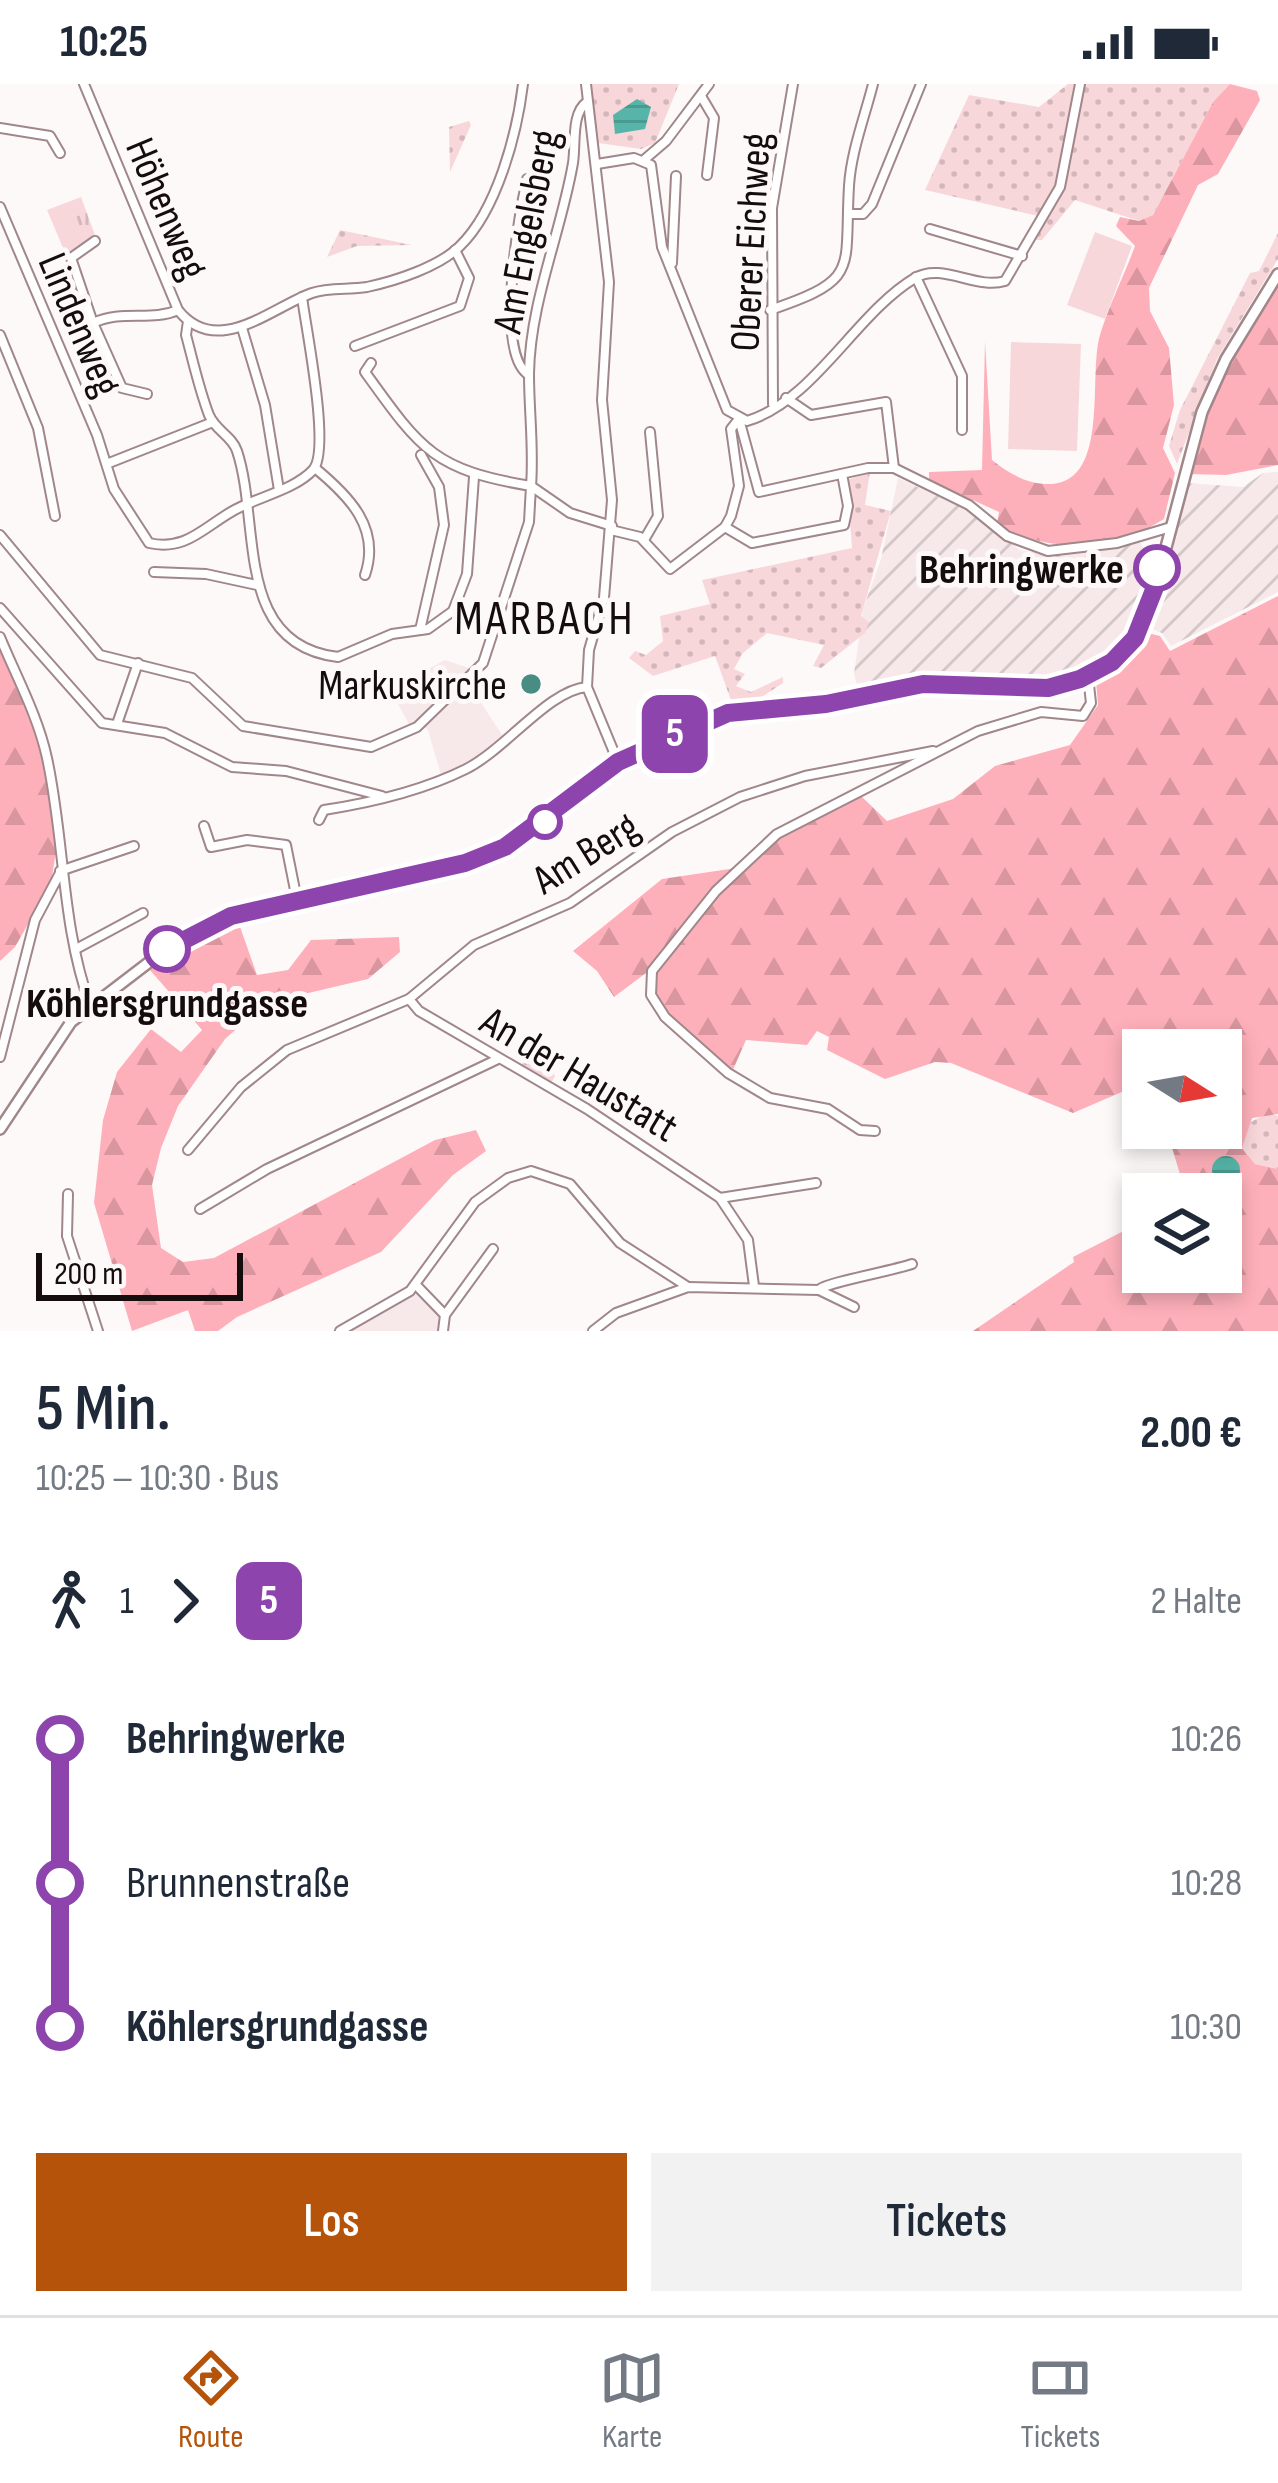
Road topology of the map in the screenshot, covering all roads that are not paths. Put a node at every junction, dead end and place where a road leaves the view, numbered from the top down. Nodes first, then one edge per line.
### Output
1 (85, 84) edge
2 (523, 84) edge
3 (586, 84) edge
4 (709, 84) edge
5 (794, 84) edge
6 (873, 84) edge
7 (921, 84) edge
8 (1080, 84) edge
9 (700, 96) junction
10 (587, 102) junction
11 (0, 128) edge
12 (60, 153) dead end
13 (645, 159) junction
14 (597, 164) junction
15 (707, 175) dead end
16 (676, 176) dead end
17 (526, 179) dead end
18 (0, 207) edge
19 (851, 214) junction
20 (931, 229) dead end
21 (95, 241) dead end
22 (455, 250) junction
23 (1024, 252) junction
24 (671, 264) junction
25 (1278, 274) edge
26 (916, 277) junction
27 (302, 297) junction
28 (178, 310) junction
29 (770, 310) junction
30 (188, 321) junction
31 (93, 323) junction
32 (242, 327) junction
33 (0, 335) edge
34 (356, 346) dead end
35 (370, 363) dead end
36 (529, 375) junction
37 (147, 394) dead end
38 (786, 398) junction
39 (772, 404) junction
40 (739, 419) junction
41 (213, 422) junction
42 (962, 430) dead end
43 (650, 432) dead end
44 (421, 455) dead end
45 (109, 463) junction
46 (315, 467) junction
47 (894, 468) junction
48 (842, 474) junction
49 (473, 477) junction
50 (531, 487) junction
51 (279, 490) junction
52 (245, 504) junction
53 (55, 516) dead end
54 (725, 527) junction
55 (1171, 527) junction
56 (611, 528) junction
57 (0, 535) edge
58 (644, 540) junction
59 (154, 572) dead end
60 (365, 575) dead end
61 (257, 585) junction
62 (0, 608) edge
63 (421, 630) junction
64 (0, 637) edge
65 (138, 663) junction
66 (1088, 676) junction
67 (587, 687) junction
68 (117, 724) junction
69 (933, 751) junction
70 (618, 762) junction
71 (382, 796) junction
72 (319, 820) dead end
73 (204, 826) dead end
74 (134, 846) dead end
75 (60, 871) junction
76 (297, 900) junction
77 (143, 913) dead end
78 (474, 945) joint
79 (76, 949) junction
80 (410, 999) junction
81 (90, 1005) junction
82 (0, 1057) edge
83 (499, 1058) junction
84 (0, 1130) edge
85 (875, 1131) dead end
86 (188, 1150) dead end
87 (816, 1184) dead end
88 (68, 1193) dead end
89 (720, 1198) junction
90 (200, 1209) dead end
91 (493, 1249) dead end
92 (912, 1264) dead end
93 (416, 1285) junction
94 (754, 1286) junction
95 (688, 1287) junction
96 (819, 1290) junction
97 (854, 1307) dead end
98 (445, 1316) junction
99 (98, 1331) edge
100 (340, 1331) edge
101 (442, 1331) edge
102 (593, 1331) edge

1 - 28 street, Höhenweg
2 - 22 street
3 - 10 street
4 - 9 street
5 - 29 street, Oberer Eichweg
6 - 19 street
7 - 19 street
8 - 23 street
9 - 13 street
9 - 15 street
10 - 14 street
10 - 36 street, Am Engelsberg
11 - 12 street
13 - 14 street
13 - 24 street
14 - 56 street
16 - 24 street
17 - 36 street, Am Engelsberg
18 - 45 street, Lindenweg
19 - 29 street
20 - 23 street
21 - 31 street
22 - 27 street
22 - 34 street
23 - 26 street
24 - 40 street
25 - 55 main road
26 - 38 street
26 - 42 street
27 - 32 street
27 - 46 street
28 - 30 street, Höhenweg
28 - 31 street
29 - 39 street, Oberer Eichweg
30 - 32 street, Höhenweg
30 - 41 street
31 - 37 street
32 - 51 street
33 - 53 street
35 - 49 street
36 - 50 street, Am Engelsberg
38 - 39 street
38 - 47 street
39 - 40 street
40 - 48 street
40 - 54 street
41 - 45 street
41 - 52 street
43 - 58 street
44 - 63 street
45 - 52 street, Lindenweg
46 - 51 street
46 - 60 street
47 - 48 street
47 - 55 street
48 - 54 street
49 - 50 street
49 - 63 street
50 - 56 street
50 - 65 street, Am Engelsberg
51 - 52 street
52 - 61 street
54 - 58 street
55 - 66 main road
56 - 58 street
56 - 67 street
57 - 65 street, Am Engelsberg
59 - 61 street
61 - 63 street
62 - 68 street
64 - 75 street
65 - 68 street
66 - 69 street
66 - 70 main road
67 - 70 street
67 - 71 street
68 - 71 street
69 - 78 street, Am Berg
69 - 85 street
70 - 76 main road
71 - 72 street
73 - 76 street
74 - 75 street
75 - 79 street
75 - 82 street
76 - 81 main road
77 - 79 street
78 - 80 street, An der Haustatt
79 - 81 street
80 - 83 street, An der Haustatt
80 - 86 street, An der Haustatt
81 - 84 main road
83 - 89 street, An der Haustatt
83 - 90 street
87 - 89 street
88 - 99 street
89 - 94 street, An der Haustatt
91 - 98 street
92 - 96 street
93 - 95 street
93 - 98 street
93 - 100 street
94 - 95 street
94 - 96 street
95 - 102 street
96 - 97 street
98 - 101 street

